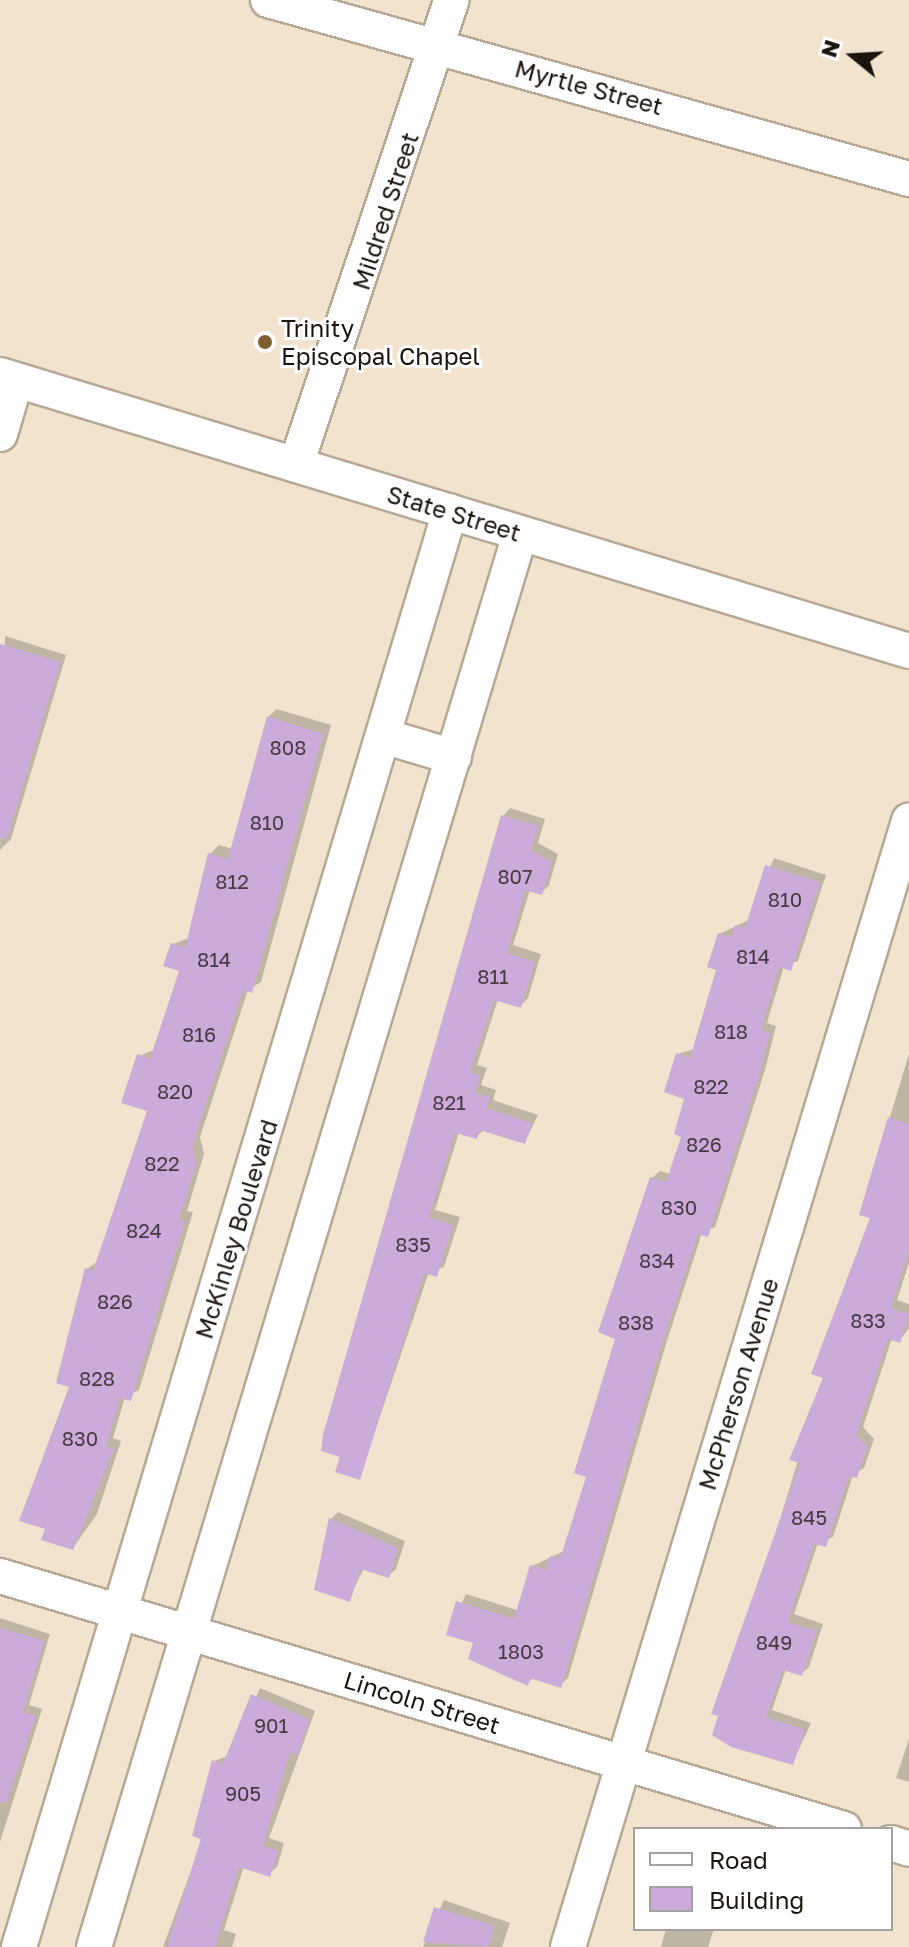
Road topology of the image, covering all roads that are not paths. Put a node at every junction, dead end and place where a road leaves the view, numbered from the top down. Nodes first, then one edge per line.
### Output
1 (268, 0) edge
2 (452, 0) edge
3 (438, 49) junction
4 (909, 179) edge
5 (8, 378) edge
6 (0, 434) edge
7 (296, 465) junction
8 (450, 511) junction
9 (520, 534) junction
10 (909, 651) edge
11 (383, 736) junction
12 (454, 757) junction
13 (909, 821) edge
14 (0, 1576) edge
15 (122, 1612) junction
16 (189, 1632) junction
17 (624, 1763) junction
18 (837, 1827) edge
19 (19, 1947) edge
20 (94, 1947) edge
21 (568, 1947) edge

1 - 3 street, Myrtle Street
2 - 3 street, Mildred Street
3 - 4 street, Myrtle Street
3 - 7 street, Mildred Street
5 - 6 street
5 - 7 street, State Street
7 - 8 street, State Street
8 - 9 street, State Street
8 - 11 street, McKinley Boulevard
9 - 10 street, State Street
9 - 12 street
11 - 12 street
11 - 15 street, McKinley Boulevard
12 - 16 street
13 - 17 street, McPherson Avenue
14 - 15 street, Lincoln Street
15 - 16 street, Lincoln Street
15 - 19 street, McKinley Boulevard
16 - 17 street, Lincoln Street
16 - 20 street
17 - 18 street, Lincoln Street
17 - 21 street, McPherson Avenue

